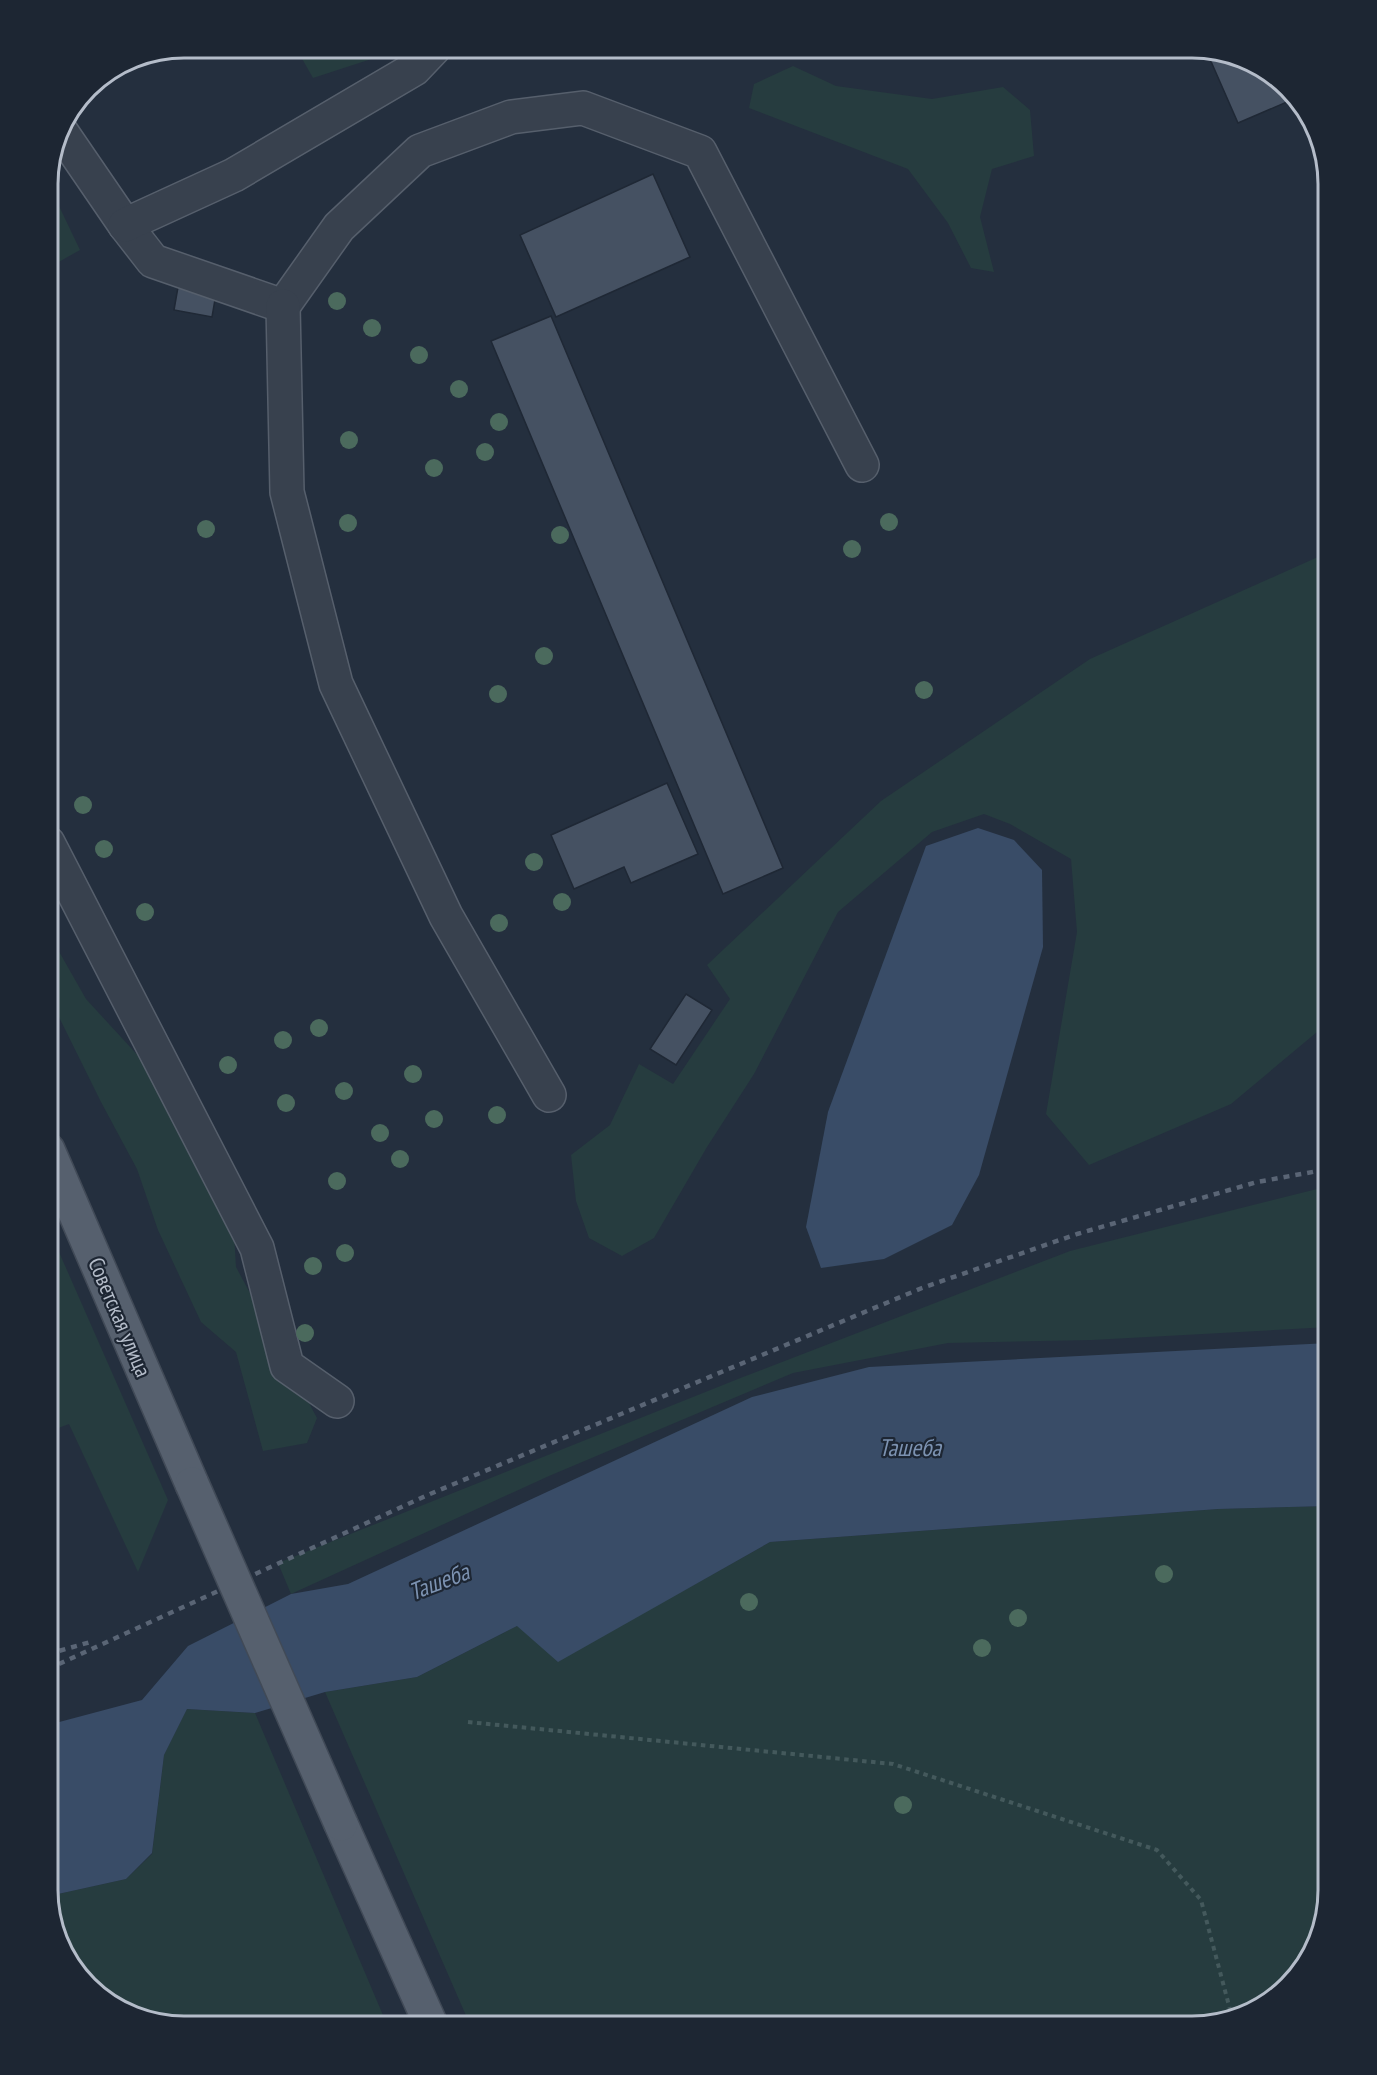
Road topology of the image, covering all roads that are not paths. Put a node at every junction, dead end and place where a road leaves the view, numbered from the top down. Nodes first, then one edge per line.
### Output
1 (424, 59) edge
2 (67, 140) edge
3 (125, 225) junction
4 (283, 306) junction
5 (862, 465) dead end
6 (59, 863) edge
7 (549, 1095) dead end
8 (58, 1174) edge
9 (337, 1401) dead end
10 (427, 2016) edge

1 - 3 lane
2 - 3 lane
3 - 4 lane
4 - 5 lane
4 - 7 lane
6 - 9 lane
8 - 10 main road, Советская улица, bridge

